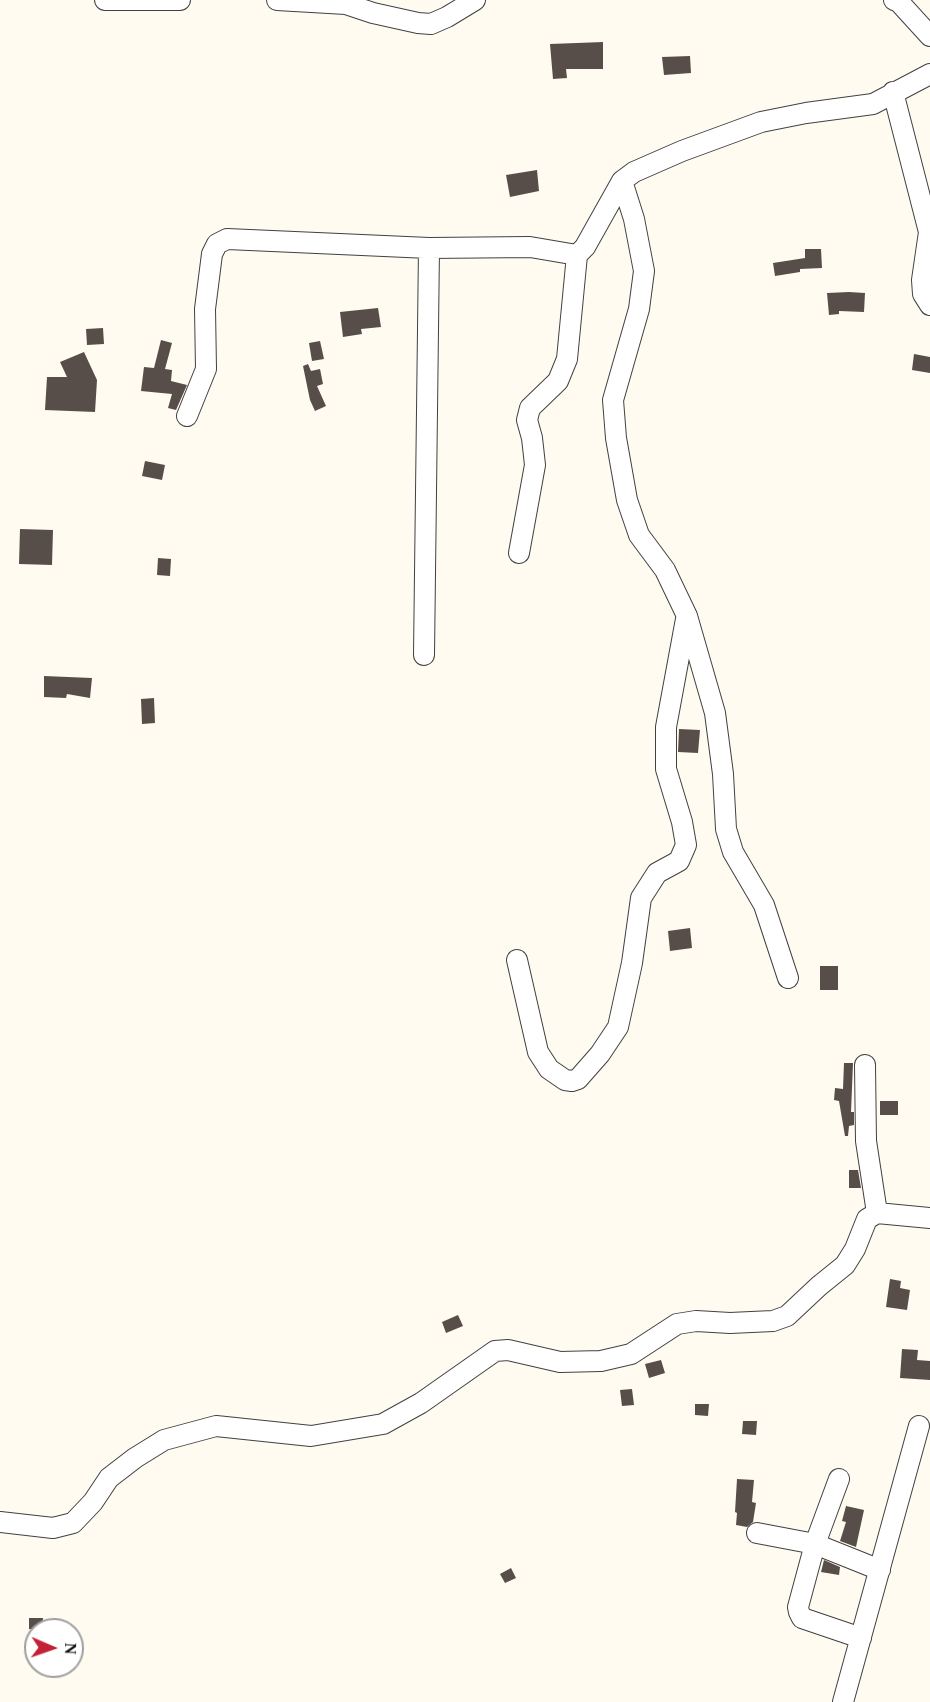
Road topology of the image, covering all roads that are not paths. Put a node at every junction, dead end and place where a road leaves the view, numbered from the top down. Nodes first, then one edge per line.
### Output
1 (105, 0) edge
2 (178, 0) edge
3 (276, 0) edge
4 (475, 0) edge
5 (894, 0) edge
6 (930, 36) edge
7 (930, 74) edge
8 (893, 93) junction
9 (622, 181) junction
10 (429, 248) junction
11 (578, 255) junction
12 (930, 305) edge
13 (187, 416) dead end
14 (519, 554) dead end
15 (687, 616) junction
16 (424, 655) dead end
17 (517, 960) dead end
18 (788, 978) dead end
19 (865, 1065) dead end
20 (878, 1213) junction
21 (930, 1218) edge
22 (919, 1426) dead end
23 (839, 1479) dead end
24 (0, 1522) edge
25 (757, 1533) dead end
26 (815, 1544) junction
27 (880, 1570) junction
28 (861, 1638) junction
29 (843, 1702) edge

1 - 2 street
3 - 4 street
5 - 6 street
7 - 8 street
8 - 9 street
8 - 12 street
9 - 11 street
9 - 15 street
10 - 11 street
10 - 13 street
10 - 16 street
11 - 14 street
15 - 17 street
15 - 18 street
19 - 20 street
20 - 21 street
20 - 24 street
22 - 27 street
23 - 26 street
25 - 26 street
26 - 27 street
26 - 28 street
27 - 28 street
28 - 29 street

